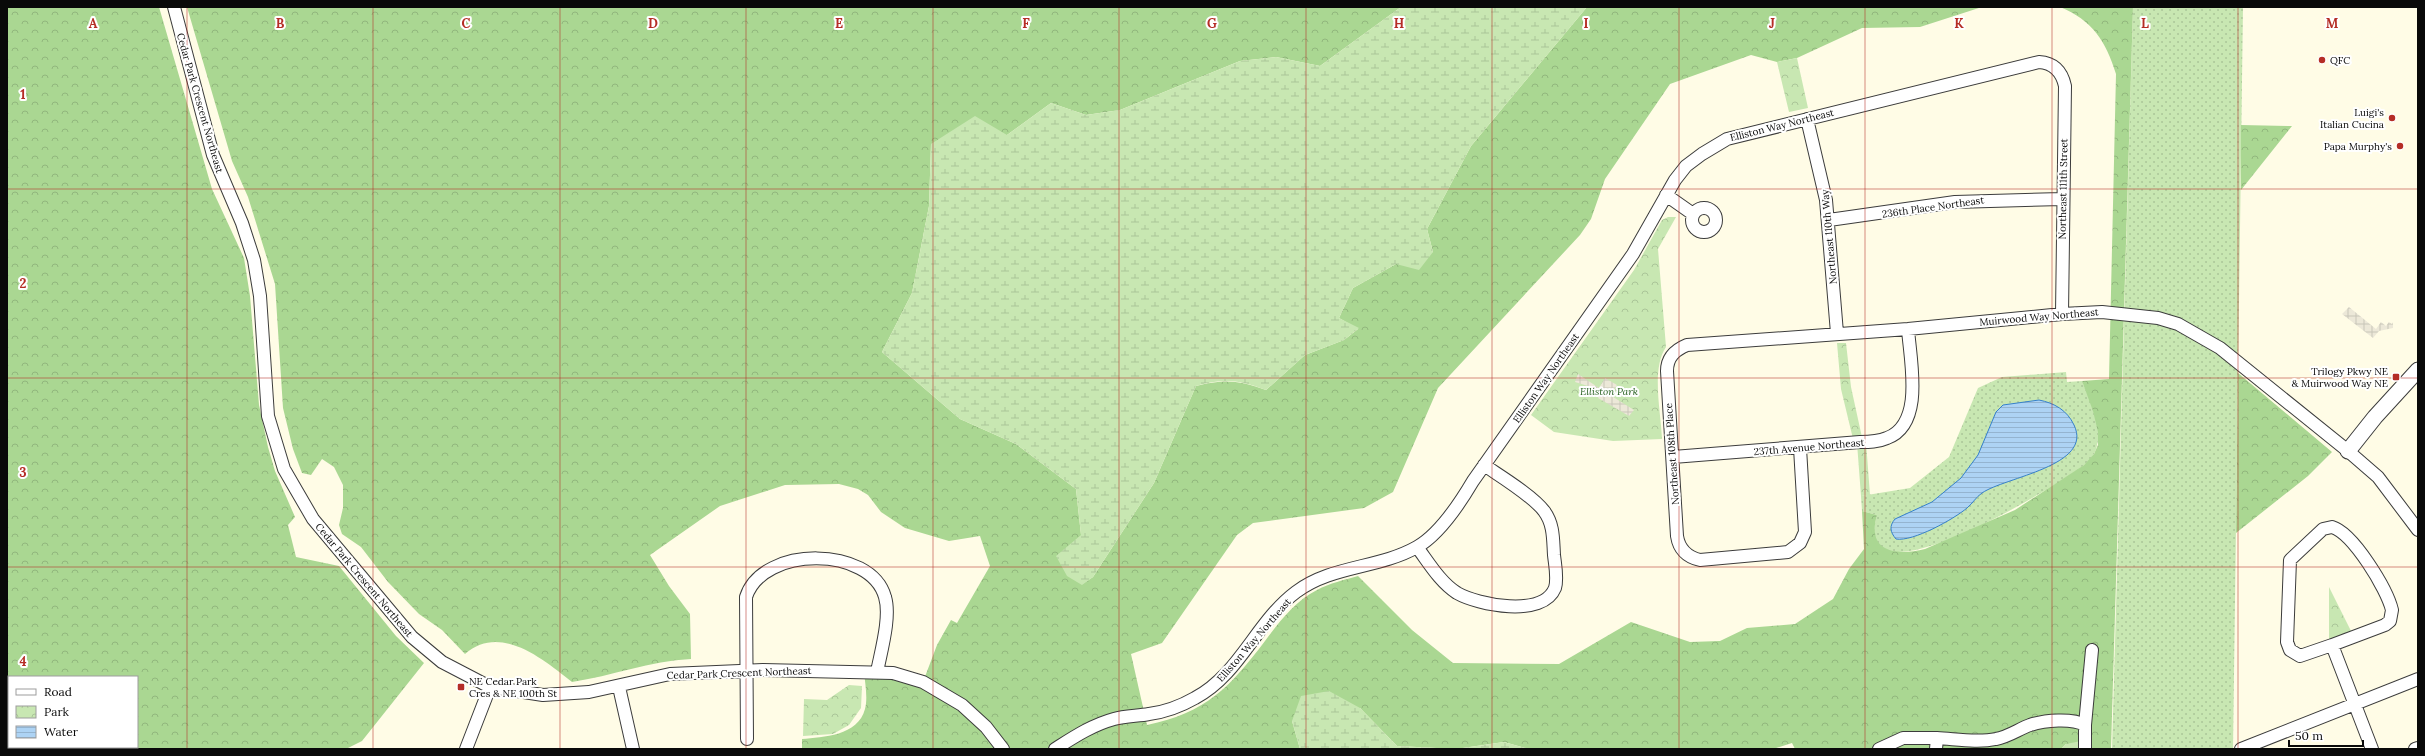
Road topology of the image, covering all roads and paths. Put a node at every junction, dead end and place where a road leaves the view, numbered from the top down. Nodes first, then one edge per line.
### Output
1 (174, 7) edge
2 (2056, 68) joint
3 (1806, 119) junction
4 (1666, 195) junction
5 (2062, 199) junction
6 (1693, 214) dead end
7 (1828, 220) junction
8 (2062, 314) junction
9 (1908, 329) junction
10 (1837, 333) junction
11 (1687, 346) joint
12 (2418, 370) edge
13 (1800, 448) junction
14 (2348, 451) junction
15 (1673, 457) junction
16 (1484, 465) junction
17 (2415, 526) edge
18 (1418, 547) junction
19 (2332, 645) junction
20 (2092, 650) dead end
21 (746, 671) junction
22 (878, 672) junction
23 (2418, 679) edge
24 (619, 686) junction
25 (490, 687) junction
26 (2354, 704) junction
27 (2085, 725) junction
28 (747, 739) dead end
29 (1937, 743) edge
30 (2418, 748) edge
31 (466, 749) edge
32 (633, 749) edge
33 (1003, 749) edge
34 (1055, 749) edge
35 (1879, 749) edge
36 (2085, 749) edge
37 (2241, 749) edge
38 (2372, 749) edge
39 (2415, 749) edge

1 - 25 street, Cedar Park Crescent Northeast
2 - 3 street, Elliston Way Northeast
2 - 5 street, Northeast 111th Street
3 - 4 street, Elliston Way Northeast
3 - 7 street, Northeast 110th Way
4 - 6 street
4 - 16 street, Elliston Way Northeast
5 - 7 street, 236th Place Northeast
5 - 8 street, Northeast 111th Street
7 - 10 street, Northeast 110th Way
8 - 9 street, Muirwood Way Northeast
8 - 14 street, Muirwood Way Northeast
9 - 10 street, Muirwood Way Northeast
9 - 13 street, 237th Avenue Northeast
10 - 11 street, Muirwood Way Northeast
11 - 15 street, Northeast 108th Place
12 - 14 street
13 - 15 street, 237th Avenue Northeast
13 - 15 street, Northeast 108th Place
14 - 17 street, Muirwood Way Northeast
16 - 18 street, Elliston Way Northeast
16 - 18 street
18 - 34 street, Elliston Way Northeast
19 - 19 street
19 - 26 street
20 - 27 street
21 - 22 street, Cedar Park Crescent Northeast
21 - 22 street
21 - 24 street, Cedar Park Crescent Northeast
21 - 28 street
22 - 33 street, Cedar Park Crescent Northeast
23 - 26 street
24 - 25 street, Cedar Park Crescent Northeast
24 - 32 street
25 - 31 street
26 - 37 street
26 - 38 street
27 - 29 street
27 - 36 street
29 - 35 street
30 - 39 street

